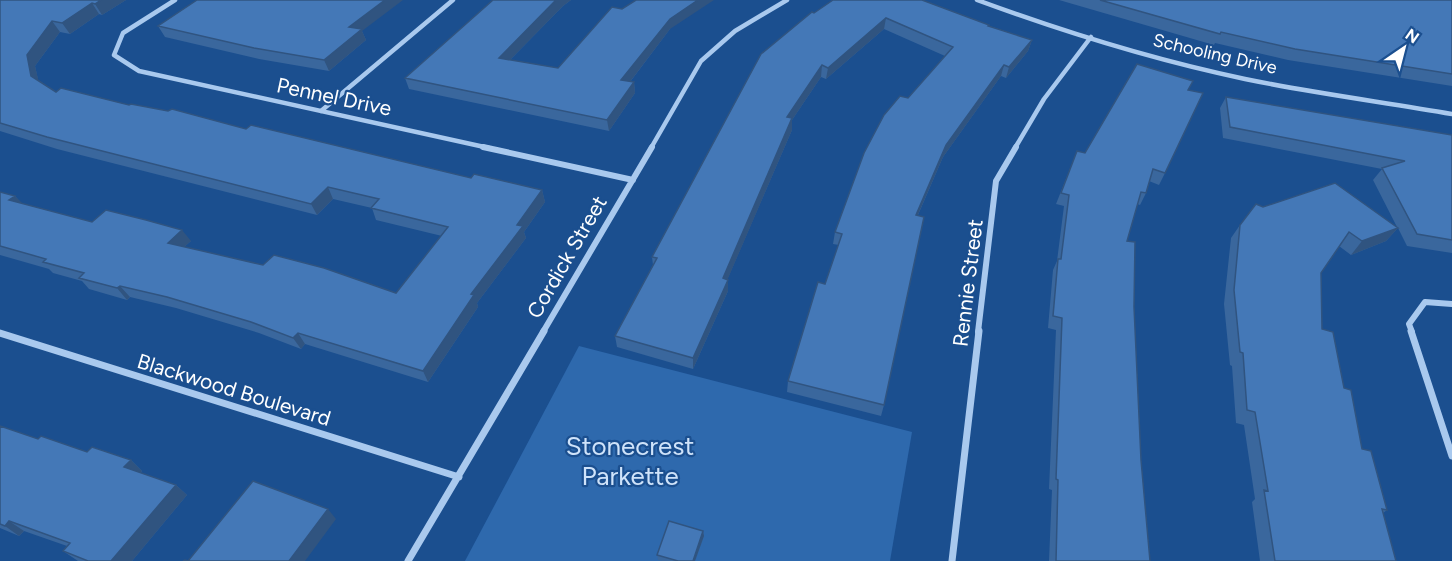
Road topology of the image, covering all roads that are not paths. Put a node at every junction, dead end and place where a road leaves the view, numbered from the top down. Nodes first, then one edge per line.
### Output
1 (175, 0) edge
2 (453, 0) edge
3 (787, 0) edge
4 (977, 0) edge
5 (1091, 37) junction
6 (321, 111) junction
7 (1452, 114) edge
8 (633, 180) junction
9 (1452, 304) edge
10 (0, 333) edge
11 (1452, 456) edge
12 (459, 477) junction
13 (408, 561) edge
14 (952, 561) edge

1 - 6 street, Pennel Drive
2 - 6 street
3 - 8 street, Cordick Street
4 - 5 street, Schooling Drive
5 - 7 street, Schooling Drive
5 - 14 street, Rennie Street
6 - 8 street, Pennel Drive
8 - 12 street, Cordick Street
9 - 11 street
10 - 12 street, Blackwood Boulevard
12 - 13 street, Cordick Street

